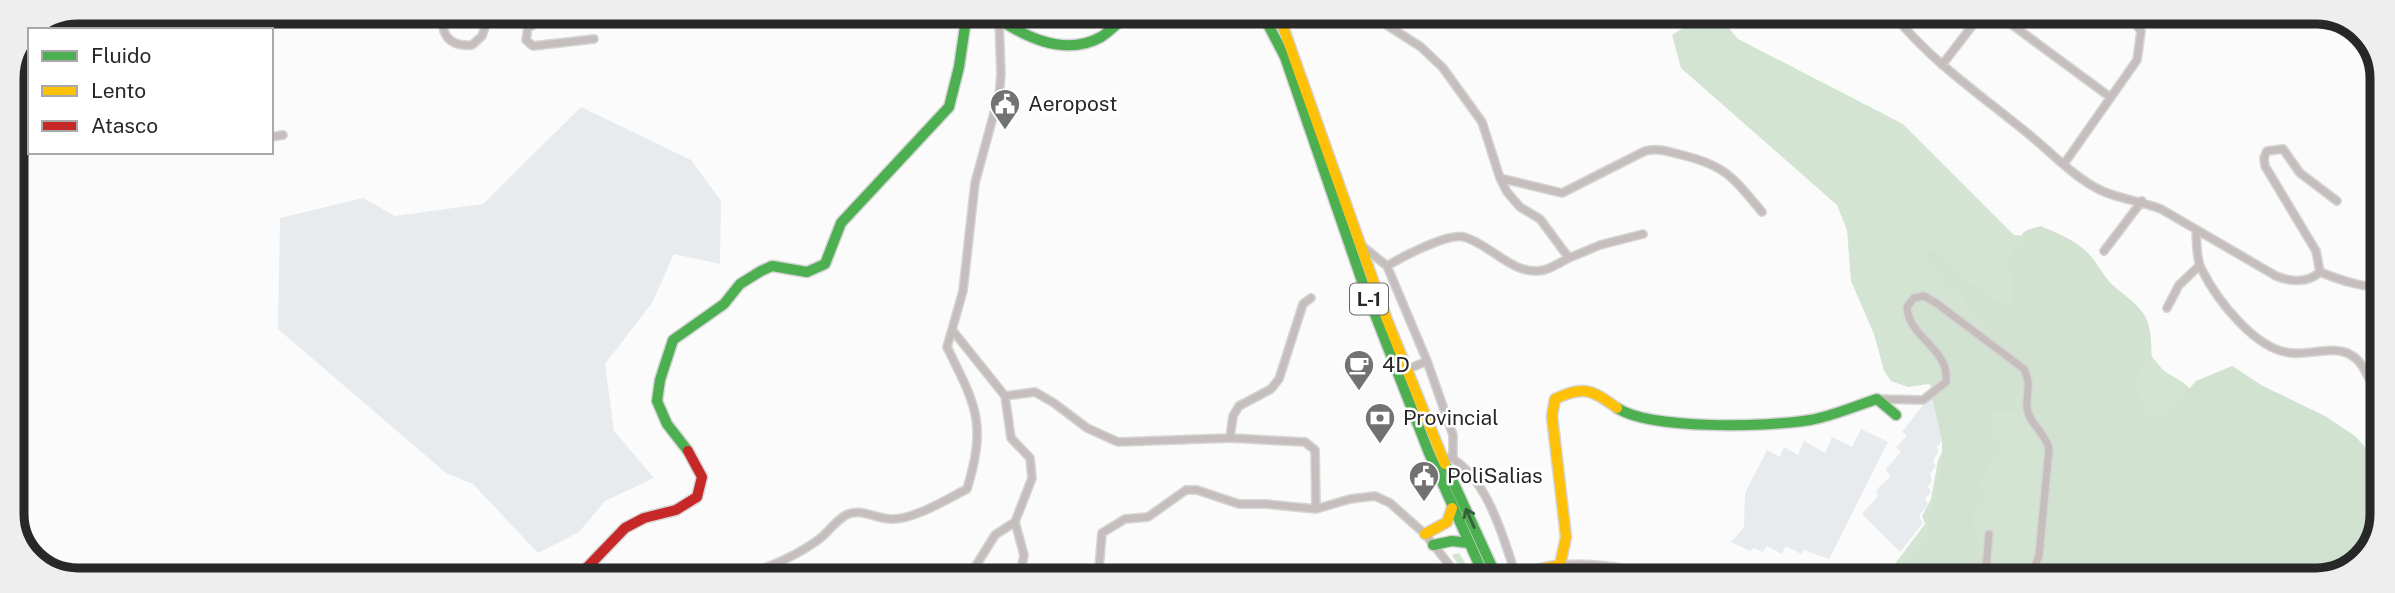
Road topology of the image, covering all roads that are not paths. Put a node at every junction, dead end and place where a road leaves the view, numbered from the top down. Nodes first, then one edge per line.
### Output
1 (442, 25) edge
2 (486, 25) edge
3 (533, 25) edge
4 (965, 25) edge
5 (999, 25) edge
6 (1008, 25) edge
7 (1116, 25) edge
8 (1268, 25) edge
9 (1282, 25) edge
10 (1387, 25) edge
11 (1902, 25) edge
12 (1973, 25) edge
13 (2012, 25) edge
14 (2136, 25) edge
15 (594, 39) dead end
16 (1942, 65) junction
17 (2110, 97) junction
18 (283, 135) dead end
19 (273, 137) edge
20 (2064, 164) junction
21 (1500, 178) junction
22 (2142, 201) junction
23 (2337, 201) dead end
24 (1762, 212) dead end
25 (2196, 231) junction
26 (1643, 234) dead end
27 (1357, 242) junction
28 (2104, 250) dead end
29 (1569, 258) junction
30 (1387, 266) junction
31 (2199, 266) junction
32 (2320, 272) junction
33 (2370, 286) edge
34 (1311, 298) dead end
35 (2167, 308) dead end
36 (953, 331) junction
37 (1427, 361) junction
38 (1406, 370) junction
39 (2370, 384) edge
40 (1005, 396) junction
41 (1877, 399) junction
42 (1896, 415) dead end
43 (1230, 438) junction
44 (1448, 458) junction
45 (1452, 505) junction
46 (1316, 509) junction
47 (1015, 522) junction
48 (1425, 534) junction
49 (1989, 534) dead end
50 (1469, 543) junction
51 (1433, 545) junction
52 (1560, 565) junction
53 (587, 568) edge
54 (763, 568) edge
55 (974, 568) edge
56 (1021, 568) edge
57 (1099, 568) edge
58 (1451, 568) edge
59 (1493, 568) edge
60 (1498, 568) edge
61 (1502, 568) edge
62 (1547, 568) edge
63 (1613, 568) edge
64 (1986, 568) edge
65 (2034, 568) edge

1 - 2 street
3 - 15 street
4 - 53 street
5 - 36 street
6 - 7 street
8 - 45 street, L-1
9 - 27 street, L-1
10 - 21 street
11 - 16 street
12 - 16 street
13 - 17 street
14 - 17 street
16 - 20 street
17 - 20 street
18 - 19 street
20 - 22 street
21 - 24 street
21 - 29 street
22 - 25 street
22 - 28 street
23 - 32 street
25 - 31 street
25 - 32 street
26 - 29 street
27 - 30 street
27 - 38 street, L-1
29 - 30 street
30 - 37 street
31 - 35 street
31 - 39 street
32 - 33 street
34 - 43 street
36 - 40 street
36 - 54 street
37 - 38 street
37 - 44 street
38 - 44 street, L-1
40 - 43 street
40 - 47 street
41 - 42 street
41 - 52 street
41 - 65 street
43 - 46 street
60 -> 44 street, L-1
44 - 61 street
45 - 48 street
45 - 50 street, L-1
46 - 48 street
46 - 57 street
47 - 55 street
47 - 56 street
48 - 51 street
49 - 64 street
50 - 51 street
50 - 59 street, L-1
51 - 58 street
52 - 62 street
52 - 63 street

